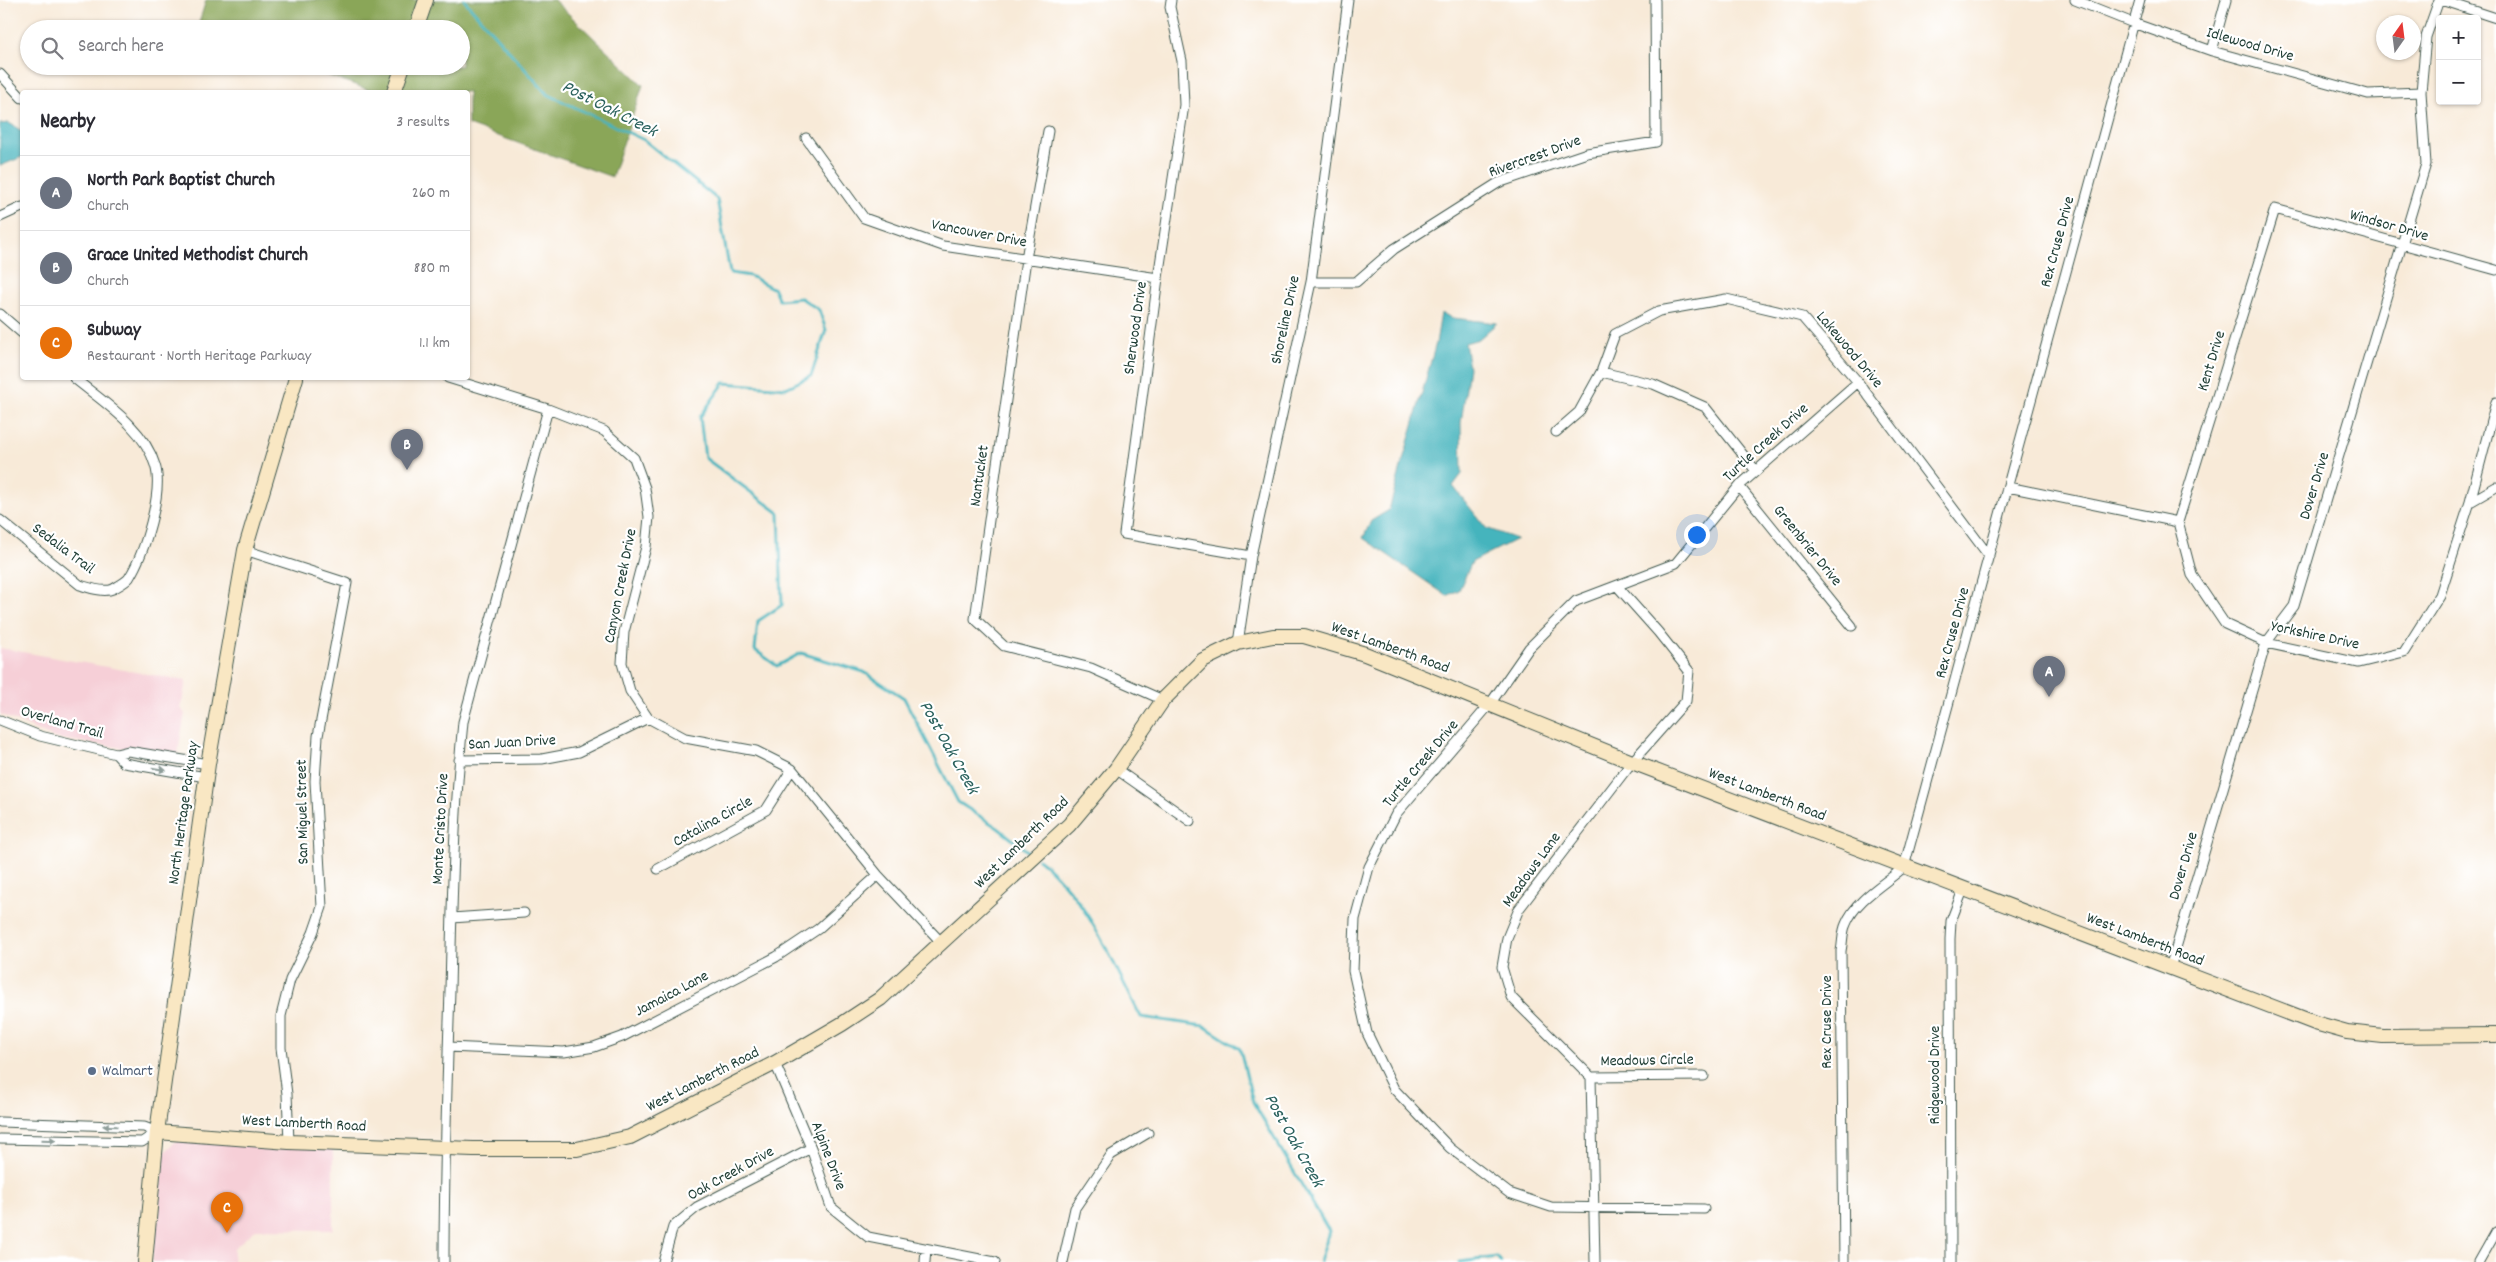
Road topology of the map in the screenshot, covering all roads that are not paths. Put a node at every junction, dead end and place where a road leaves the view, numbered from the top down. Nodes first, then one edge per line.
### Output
1 (426, 0) edge
2 (1171, 0) edge
3 (1348, 0) edge
4 (1655, 0) edge
5 (2075, 0) edge
6 (2140, 0) edge
7 (2226, 0) edge
8 (2440, 0) edge
9 (2496, 18) edge
10 (419, 20) edge
11 (2132, 23) junction
12 (2212, 51) junction
13 (0, 74) edge
14 (400, 75) edge
15 (395, 90) edge
16 (2421, 92) junction
17 (20, 96) edge
18 (1048, 131) dead end
19 (806, 138) dead end
20 (20, 208) edge
21 (2275, 209) joint
22 (0, 217) edge
23 (2402, 245) junction
24 (1026, 259) junction
25 (2496, 270) edge
26 (1158, 278) junction
27 (1310, 282) junction
28 (0, 314) edge
29 (20, 332) edge
30 (1601, 372) junction
31 (76, 380) edge
32 (295, 380) edge
33 (454, 380) edge
34 (1858, 382) junction
35 (2496, 402) edge
36 (548, 410) junction
37 (1556, 432) dead end
38 (1756, 471) junction
39 (1739, 486) junction
40 (2008, 487) junction
41 (2496, 487) edge
42 (2470, 502) junction
43 (0, 520) edge
44 (2178, 522) junction
45 (245, 550) junction
46 (1251, 556) junction
47 (1989, 556) junction
48 (1617, 586) junction
49 (1852, 626) dead end
50 (1238, 643) junction
51 (2266, 643) junction
52 (1162, 700) junction
53 (1490, 704) junction
54 (648, 718) junction
55 (0, 720) edge
56 (116, 754) junction
57 (459, 760) junction
58 (1632, 762) junction
59 (792, 769) junction
60 (1116, 769) junction
61 (207, 771) junction
62 (1190, 821) dead end
63 (1904, 867) junction
64 (658, 869) dead end
65 (878, 875) junction
66 (1963, 890) junction
67 (524, 913) dead end
68 (452, 918) junction
69 (941, 942) junction
70 (2170, 968) junction
71 (2496, 1035) edge
72 (448, 1047) junction
73 (775, 1063) junction
74 (1704, 1076) dead end
75 (1591, 1077) junction
76 (0, 1122) edge
77 (157, 1132) junction
78 (1148, 1133) dead end
79 (0, 1139) edge
80 (289, 1142) junction
81 (444, 1148) junction
82 (811, 1148) junction
83 (1594, 1208) junction
84 (1704, 1209) dead end
85 (2496, 1232) edge
86 (926, 1249) junction
87 (144, 1262) edge
88 (444, 1262) edge
89 (663, 1262) edge
90 (925, 1262) edge
91 (995, 1262) edge
92 (1063, 1262) edge
93 (1595, 1262) edge
94 (1844, 1262) edge
95 (1951, 1262) edge
96 (2479, 1262) edge

1 - 10 street
2 - 26 street, Sherwood Drive
3 - 27 street, Shoreline Drive
4 - 27 street, Rivercrest Drive
5 - 11 street, Idlewood Drive
6 - 11 street, Rex Cruse Drive
7 - 12 street
8 - 9 street
8 - 16 street, Dover Drive
11 - 12 street, Idlewood Drive
11 - 40 street, Rex Cruse Drive
12 - 16 street, Idlewood Drive
13 - 17 street
14 - 15 street
16 - 23 street, Dover Drive
18 - 24 street, Nantucket
19 - 24 street, Vancouver Drive
20 - 22 street
21 - 23 street, Windsor Drive
21 - 44 street, Kent Drive
23 - 25 street, Windsor Drive
23 - 51 street, Dover Drive
24 - 26 street, Vancouver Drive
24 - 52 street, Nantucket
26 - 46 street, Sherwood Drive
27 - 46 street, Shoreline Drive
28 - 29 street
30 - 34 street, Lakewood Drive
30 - 37 street, Lakewood Drive
30 - 38 street
31 - 43 street, Sedalia Trail
32 - 45 street, North Heritage Parkway
33 - 36 street, Canyon Creek Drive
34 - 38 street, Turtle Creek Drive
34 - 47 street, Lakewood Drive
35 - 42 street
36 - 54 street, Canyon Creek Drive
36 - 57 street, Monte Cristo Drive
38 - 39 street, Turtle Creek Drive
39 - 48 street, Turtle Creek Drive
39 - 49 street, Greenbrier Drive
40 - 44 street
40 - 47 street, Rex Cruse Drive
41 - 42 street
42 - 51 street, Yorkshire Drive
44 - 51 street, Yorkshire Drive
45 - 61 street, North Heritage Parkway
45 - 80 street, San Miguel Street
46 - 50 street, Shoreline Drive
47 - 63 street, Rex Cruse Drive
48 - 53 street, Turtle Creek Drive
48 - 58 street, Meadows Lane
50 - 52 street, West Lamberth Road
50 - 53 street, West Lamberth Road
51 - 70 street, Dover Drive
52 - 60 street, West Lamberth Road
53 - 58 street, West Lamberth Road
53 - 83 street, Turtle Creek Drive
54 - 57 street, San Juan Drive
54 - 59 street, Canyon Creek Drive
55 - 56 street, Overland Trail
56 - 61 street, Overland Trail
56 -> 61 street, Overland Trail
57 - 68 street, Monte Cristo Drive
58 - 63 street, West Lamberth Road
58 - 75 street, Meadows Lane
59 - 64 street, Catalina Circle
59 - 65 street, Canyon Creek Drive
60 - 62 street
60 - 69 street, West Lamberth Road
61 - 77 street, North Heritage Parkway
63 - 66 street, West Lamberth Road
63 - 94 street, Rex Cruse Drive
65 - 69 street, Canyon Creek Drive
65 - 72 street, Jamaica Lane
66 - 70 street, West Lamberth Road
66 - 95 street, Ridgewood Drive
67 - 68 street
68 - 72 street, Monte Cristo Drive
69 - 73 street, West Lamberth Road
70 - 71 street, West Lamberth Road
72 - 81 street, Monte Cristo Drive
73 - 81 street, West Lamberth Road
73 - 82 street, Alpine Drive
74 - 75 street, Meadows Circle
75 - 83 street
77 -> 76 street, West Lamberth Road
79 -> 77 street, West Lamberth Road
77 - 80 street, West Lamberth Road
77 - 87 street, North Heritage Parkway
78 - 92 street
80 - 81 street, West Lamberth Road
81 - 88 street, Monte Cristo Drive
82 - 86 street, Alpine Drive
82 - 89 street, Oak Creek Drive
83 - 84 street, Turtle Creek Drive
83 - 93 street
85 - 96 street
86 - 90 street
86 - 91 street, Alpine Drive

